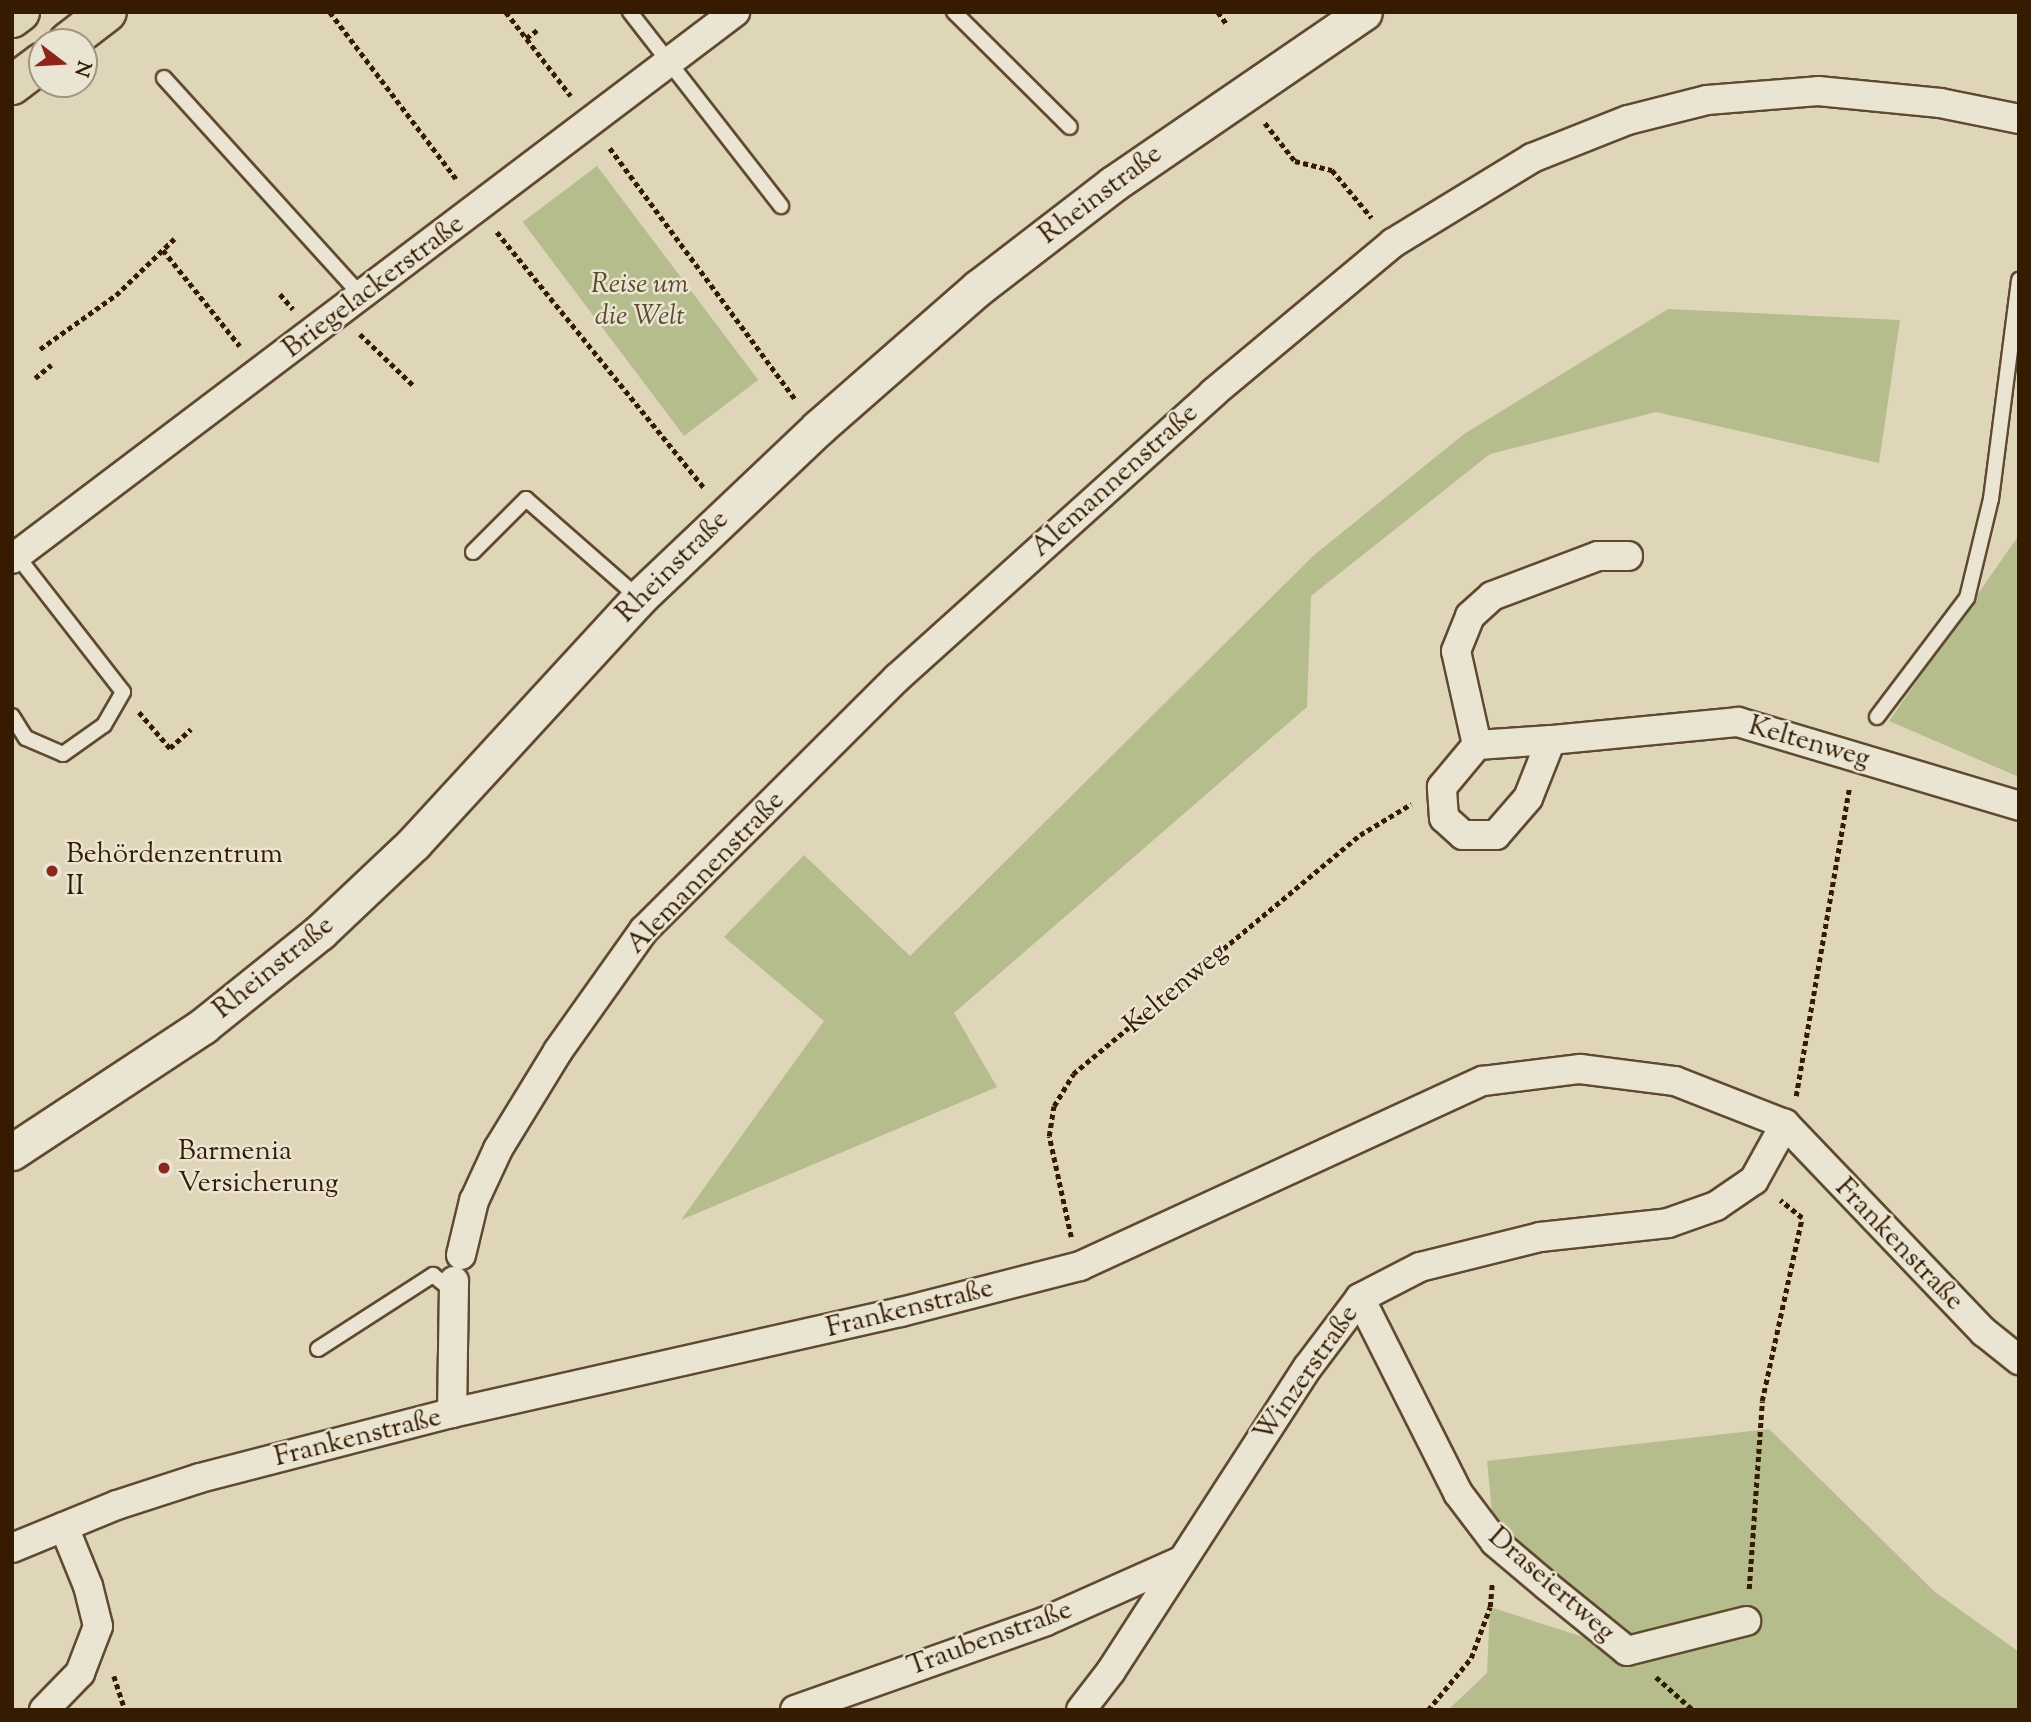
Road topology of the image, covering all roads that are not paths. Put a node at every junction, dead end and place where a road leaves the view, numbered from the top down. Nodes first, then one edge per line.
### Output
1 (20, 12) edge
2 (107, 12) edge
3 (631, 12) edge
4 (734, 12) edge
5 (954, 12) edge
6 (1364, 12) edge
7 (12, 18) edge
8 (86, 28) edge
9 (668, 63) junction
10 (28, 73) edge
11 (164, 78) dead end
12 (12, 85) edge
13 (2019, 119) edge
14 (1070, 127) dead end
15 (781, 206) dead end
16 (2019, 280) edge
17 (362, 296) junction
18 (473, 552) dead end
19 (1628, 556) dead end
20 (14, 558) edge
21 (639, 598) junction
22 (12, 716) edge
23 (1877, 717) dead end
24 (1551, 740) junction
25 (1477, 745) junction
26 (2019, 806) edge
27 (1785, 1124) junction
28 (13, 1152) edge
29 (456, 1276) junction
30 (1360, 1298) junction
31 (318, 1349) dead end
32 (2019, 1360) edge
33 (452, 1413) junction
34 (64, 1527) junction
35 (12, 1548) edge
36 (1181, 1561) junction
37 (1746, 1622) road end
38 (44, 1710) edge
39 (795, 1710) edge
40 (1081, 1710) edge

1 - 7 main road
2 - 8 main road
3 - 9 lane
4 - 9 street, Briegelackerstraße
5 - 14 lane
6 - 21 street, Rheinstraße
9 - 15 lane
9 - 17 street, Briegelackerstraße
10 - 12 main road
11 - 17 lane
13 - 29 street, Alemannenstraße
16 - 23 lane, Keltenweg
17 - 20 street, Briegelackerstraße
18 - 21 lane
19 - 25 street
20 - 22 lane
21 - 28 street, Rheinstraße
24 - 25 street, Keltenweg
24 - 25 street
24 - 26 street, Keltenweg
27 - 30 street, Winzerstraße
27 - 32 street, Frankenstraße
27 - 33 street, Frankenstraße
29 - 31 lane
29 - 33 street, Alemannenstraße
30 - 36 street, Winzerstraße
30 - 37 street, Draseiertweg
33 - 34 street, Frankenstraße
34 - 35 street, Frankenstraße
34 - 38 street
36 - 39 street, Traubenstraße
36 - 40 street, Winzerstraße

